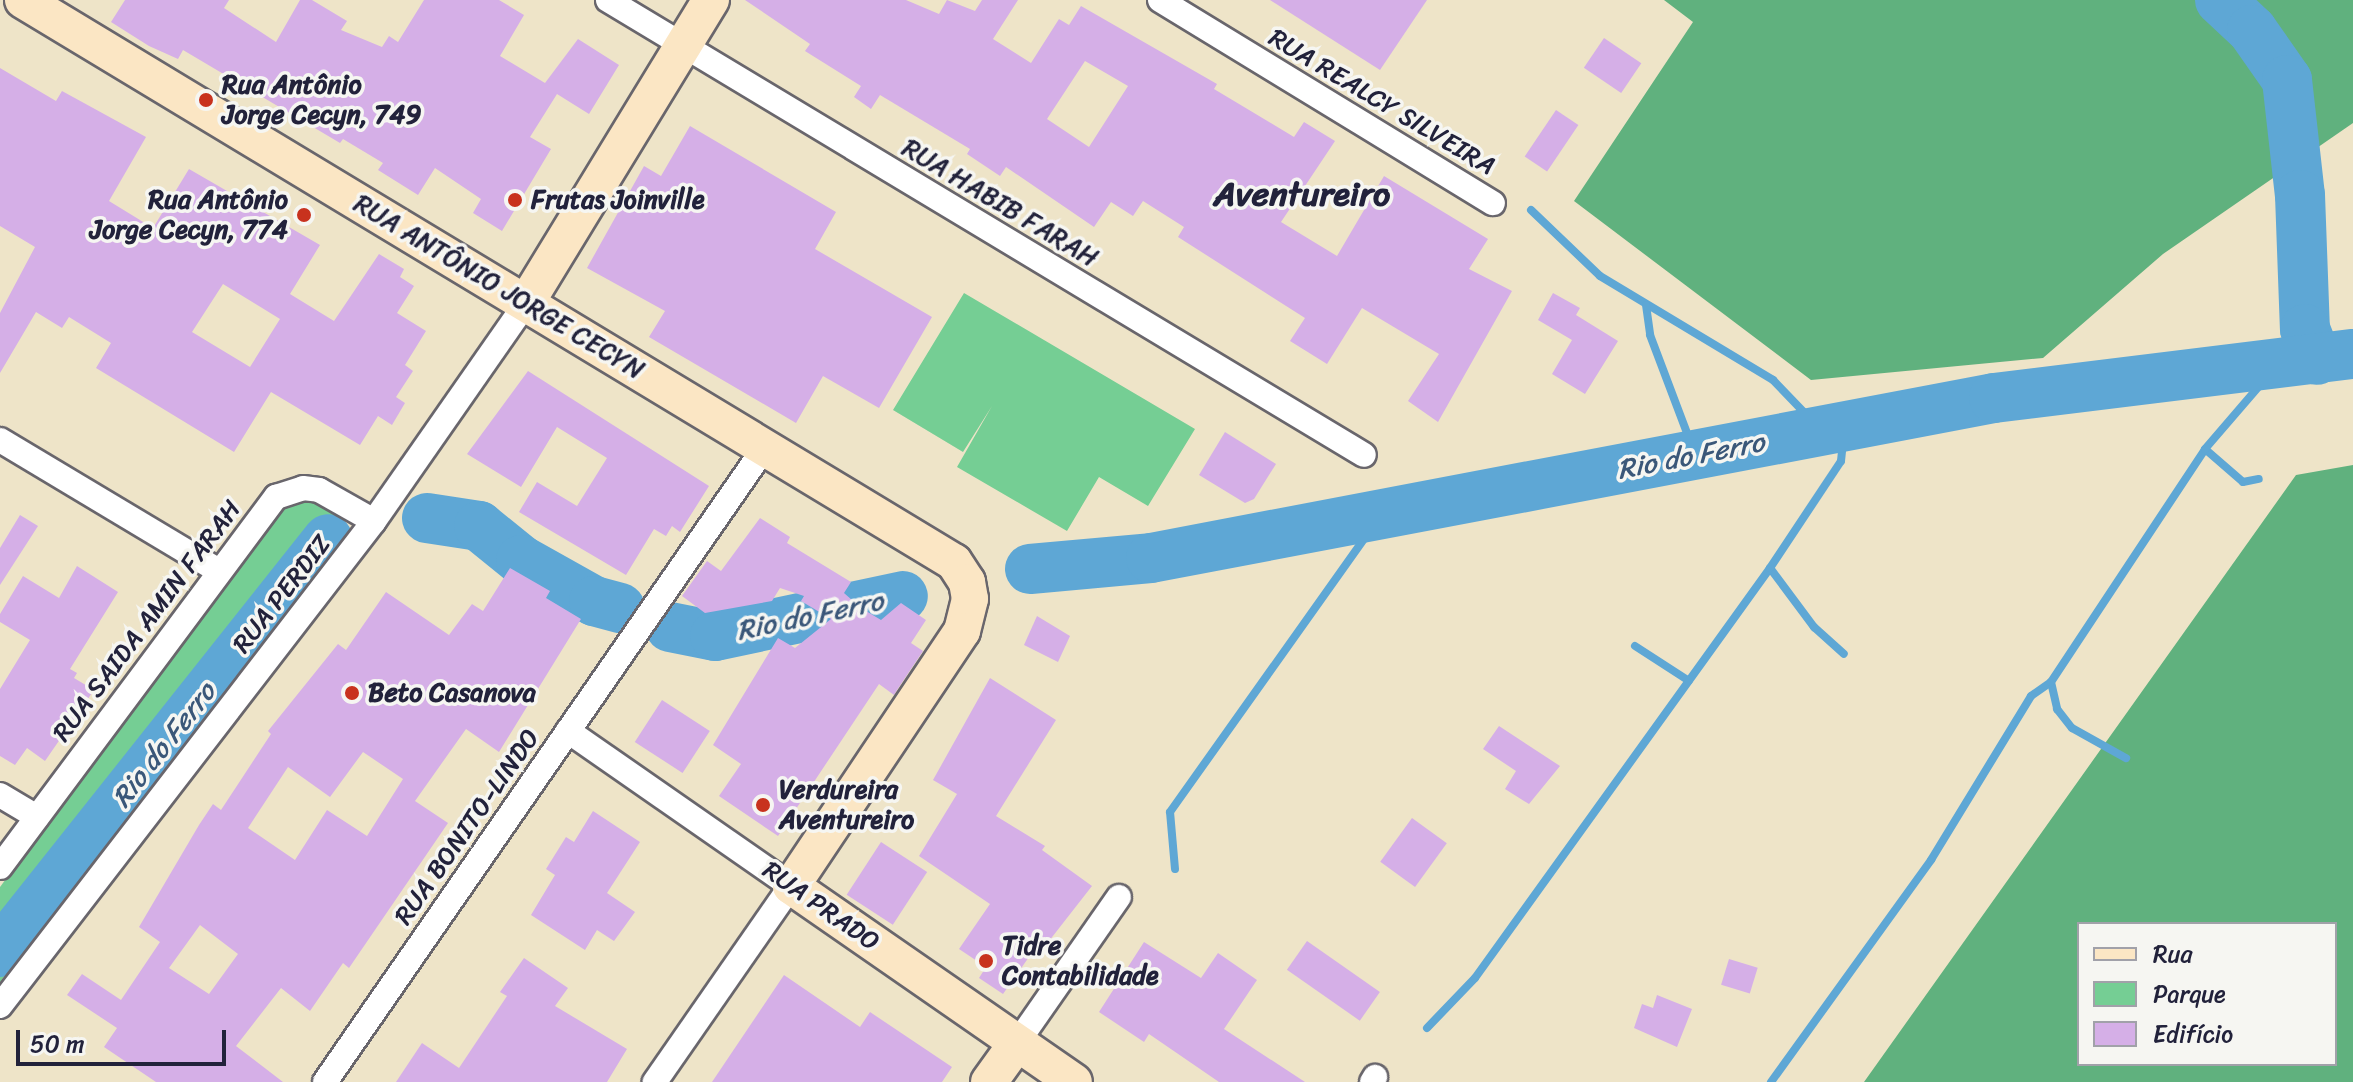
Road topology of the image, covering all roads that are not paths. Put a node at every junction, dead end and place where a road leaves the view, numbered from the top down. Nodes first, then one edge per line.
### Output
1 (23, 0) edge
2 (608, 0) edge
3 (711, 0) edge
4 (1160, 0) edge
5 (683, 45) junction
6 (1493, 203) dead end
7 (526, 303) junction
8 (0, 440) edge
9 (765, 447) junction
10 (1364, 455) dead end
11 (374, 521) junction
12 (219, 571) junction
13 (568, 731) junction
14 (0, 795) edge
15 (37, 817) junction
16 (0, 867) edge
17 (791, 886) junction
18 (1119, 897) dead end
19 (0, 1006) edge
20 (1017, 1043) junction
21 (325, 1082) edge
22 (655, 1082) edge
23 (989, 1082) edge
24 (1074, 1082) edge

1 - 7 street, RUA ANTÔNIO JORGE CECYN
2 - 5 street, RUA HABIB FARAH
3 - 5 street
4 - 6 street, RUA REALCY SILVEIRA
5 - 7 street
5 - 10 street, RUA HABIB FARAH
7 - 9 street, RUA ANTÔNIO JORGE CECYN
7 - 11 street, RUA PERDIZ
8 - 12 street
9 - 13 street, RUA BONITO-LINDO
9 - 17 street, RUA ANTÔNIO JORGE CECYN
11 - 12 street, RUA SAIDA AMIN FARAH
11 - 19 street, RUA PERDIZ
12 - 15 street, RUA SAIDA AMIN FARAH
13 - 17 street, RUA PRADO
13 - 21 street, RUA BONITO-LINDO
14 - 15 street
15 - 16 street, RUA SAIDA AMIN FARAH
17 - 20 street, RUA PRADO
17 - 22 street
18 - 20 street
20 - 23 street
20 - 24 street, RUA PRADO

